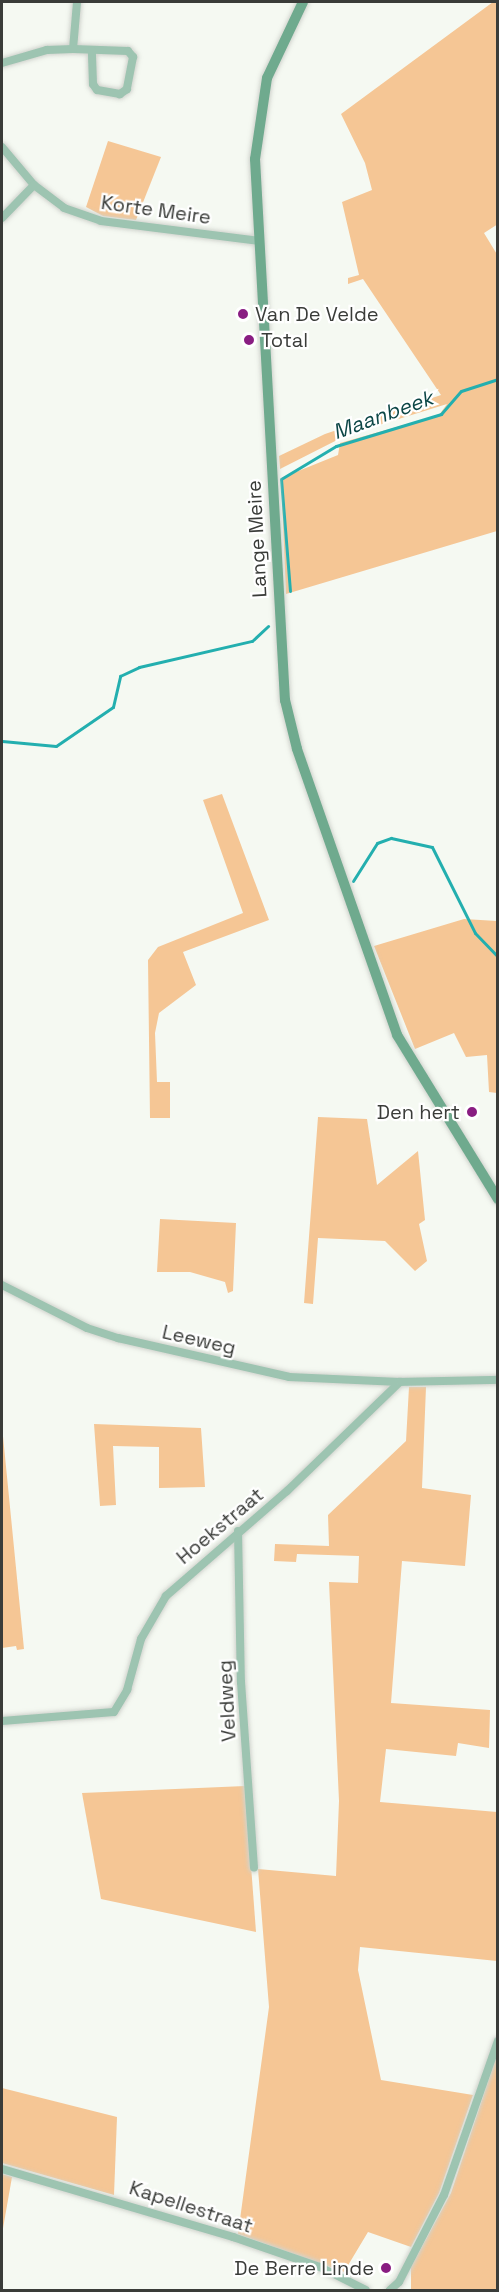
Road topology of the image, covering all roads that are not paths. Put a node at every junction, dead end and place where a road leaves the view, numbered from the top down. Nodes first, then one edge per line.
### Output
1 (77, 2) edge
2 (303, 2) edge
3 (73, 49) junction
4 (92, 51) junction
5 (2, 63) edge
6 (2, 147) edge
7 (34, 185) junction
8 (2, 218) edge
9 (260, 241) junction
10 (498, 1199) edge
11 (2, 1285) edge
12 (498, 1380) edge
13 (400, 1382) junction
14 (238, 1531) junction
15 (2, 1721) edge
16 (254, 1868) dead end
17 (498, 2041) edge
18 (2, 2169) edge
19 (366, 2290) edge
20 (390, 2290) edge

1 - 3 street
2 - 9 street, Lange Meire
3 - 4 street
3 - 5 street
4 - 4 street
6 - 7 street, Korte Meire
7 - 8 street
7 - 9 street, Korte Meire
9 - 10 street, Lange Meire
11 - 13 street, Leeweg
12 - 13 street
13 - 14 street, Hoekstraat
14 - 15 street, Hoekstraat
14 - 16 street, Veldweg
17 - 20 street
18 - 19 street, Kapellestraat

